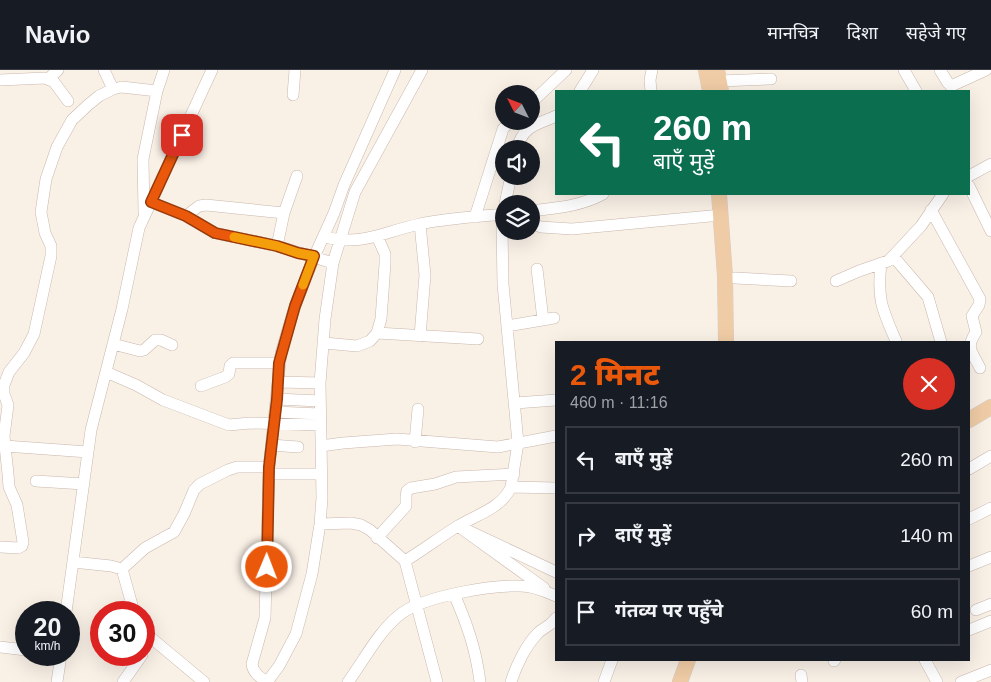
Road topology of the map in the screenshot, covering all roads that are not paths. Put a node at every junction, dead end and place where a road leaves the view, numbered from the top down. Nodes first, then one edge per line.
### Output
1 (58, 70) edge
2 (104, 70) edge
3 (164, 70) edge
4 (212, 70) edge
5 (295, 70) edge
6 (395, 70) edge
7 (422, 70) edge
8 (566, 70) edge
9 (593, 70) edge
10 (652, 70) edge
11 (706, 70) edge
12 (940, 70) edge
13 (986, 70) edge
14 (906, 71) edge
15 (48, 79) junction
16 (771, 79) dead end
17 (0, 80) edge
18 (717, 83) edge
19 (113, 89) junction
20 (581, 90) edge
21 (651, 90) edge
22 (916, 90) edge
23 (157, 91) junction
24 (293, 95) dead end
25 (540, 95) edge
26 (68, 101) dead end
27 (555, 116) edge
28 (504, 130) edge
29 (519, 140) edge
30 (991, 164) edge
31 (970, 175) edge
32 (297, 176) dead end
33 (970, 188) edge
34 (601, 195) edge
35 (719, 195) edge
36 (729, 195) edge
37 (942, 195) edge
38 (151, 202) junction
39 (540, 210) edge
40 (930, 210) junction
41 (284, 213) junction
42 (495, 213) edge
43 (144, 215) junction
44 (721, 215) junction
45 (186, 216) junction
46 (475, 217) junction
47 (420, 224) junction
48 (540, 227) edge
49 (991, 231) edge
50 (377, 236) junction
51 (323, 237) junction
52 (502, 240) edge
53 (340, 241) junction
54 (277, 246) junction
55 (314, 256) junction
56 (893, 256) junction
57 (334, 263) junction
58 (882, 263) junction
59 (537, 269) dead end
60 (735, 278) junction
61 (791, 281) dead end
62 (836, 281) dead end
63 (507, 326) junction
64 (377, 334) junction
65 (420, 336) junction
66 (478, 339) dead end
67 (726, 341) edge
68 (736, 341) edge
69 (896, 341) dead end
70 (942, 341) edge
71 (970, 341) edge
72 (324, 342) junction
73 (113, 344) junction
74 (172, 345) dead end
75 (970, 347) edge
76 (279, 363) junction
77 (980, 368) dead end
78 (106, 372) junction
79 (279, 382) junction
80 (320, 383) junction
81 (201, 386) dead end
82 (277, 399) junction
83 (555, 400) edge
84 (320, 401) junction
85 (515, 403) junction
86 (991, 407) edge
87 (418, 409) dead end
88 (274, 418) junction
89 (970, 419) edge
90 (320, 420) junction
91 (555, 436) edge
92 (415, 442) junction
93 (518, 443) junction
94 (5, 446) junction
95 (271, 446) junction
96 (321, 446) junction
97 (298, 447) dead end
98 (88, 452) junction
99 (991, 456) edge
100 (970, 468) edge
101 (269, 470) junction
102 (321, 474) junction
103 (514, 474) junction
104 (36, 481) dead end
105 (84, 484) junction
106 (511, 487) junction
107 (555, 488) edge
108 (991, 508) edge
109 (970, 518) edge
110 (320, 524) junction
111 (458, 526) junction
112 (378, 538) junction
113 (0, 546) edge
114 (991, 556) edge
115 (405, 561) junction
116 (73, 562) junction
117 (970, 566) edge
118 (122, 570) junction
119 (555, 571) edge
120 (454, 594) junction
121 (555, 596) edge
122 (68, 601) edge
123 (131, 601) edge
124 (991, 604) edge
125 (417, 605) junction
126 (976, 610) dead end
127 (555, 620) edge
128 (991, 621) edge
129 (970, 630) edge
130 (155, 642) edge
131 (0, 647) edge
132 (15, 649) edge
133 (612, 661) edge
134 (680, 661) edge
135 (688, 661) edge
136 (926, 661) edge
137 (59, 666) edge
138 (134, 666) edge
139 (991, 670) edge
140 (199, 681) edge
141 (57, 682) edge
142 (123, 682) edge
143 (267, 682) edge
144 (348, 682) edge
145 (437, 682) edge
146 (480, 682) edge
147 (511, 682) edge
148 (604, 682) edge
149 (672, 682) edge
150 (680, 682) edge
151 (937, 682) edge
152 (961, 682) edge

1 - 15 street
2 - 19 street
3 - 23 street
4 - 38 street
5 - 24 street
6 - 51 street
7 - 53 street
8 - 25 street
9 - 20 street
10 - 21 street
11 - 18 main road
12 - 13 street
14 - 22 street
15 - 17 street
15 - 26 street
16 - 18 street
19 - 23 street
19 - 94 street
23 - 43 street
27 - 29 street
28 - 46 street
30 - 31 street
32 - 41 street
33 - 49 street
34 - 39 street
35 - 44 main road
36 - 60 main road
37 - 40 street
38 - 43 street
38 - 45 street
40 - 56 street
40 - 71 street
41 - 45 street
41 - 54 street
42 - 46 street
43 - 73 street
44 - 48 street
44 - 67 main road
45 - 54 street
46 - 47 street
47 - 50 street
47 - 65 street
50 - 53 street
50 - 64 street
51 - 53 street
51 - 55 street
52 - 63 street
53 - 57 street
54 - 55 street
55 - 57 street
55 - 76 street
56 - 58 street
56 - 70 street
57 - 72 street
58 - 62 street
58 - 69 street
59 - 63 street
60 - 61 street
60 - 68 main road
63 - 85 street
64 - 65 street
64 - 72 street
65 - 66 street
72 - 80 street
73 - 74 street
73 - 78 street
75 - 77 street
76 - 79 street
76 - 81 street
78 - 88 street
78 - 98 street
79 - 80 street
79 - 82 street
80 - 84 street
82 - 84 street
82 - 88 street
83 - 85 street
84 - 90 street
85 - 93 street
86 - 89 main road
87 - 92 street
88 - 90 street
88 - 95 street
90 - 96 street
91 - 93 street
92 - 93 street
92 - 96 street
93 - 103 street
94 - 98 street
94 - 113 street
95 - 97 street
95 - 101 street
96 - 102 street
98 - 105 street
99 - 100 street
101 - 102 street
101 - 118 street
101 - 143 street
102 - 110 street
103 - 106 street
103 - 112 street
104 - 105 street
105 - 116 street
106 - 107 street
106 - 111 street
108 - 109 street
110 - 112 street
110 - 143 street
111 - 115 street
111 - 119 street
111 - 121 street
112 - 115 street
114 - 117 street
115 - 125 street
116 - 118 street
116 - 122 street
118 - 123 street
120 - 121 street
120 - 125 street
120 - 146 street
124 - 126 street
125 - 144 street
125 - 145 street
127 - 147 street
128 - 129 street
130 - 140 street
131 - 132 street
133 - 148 street
134 - 149 main road
135 - 150 main road
136 - 151 street
137 - 141 street
138 - 142 street
139 - 152 street

